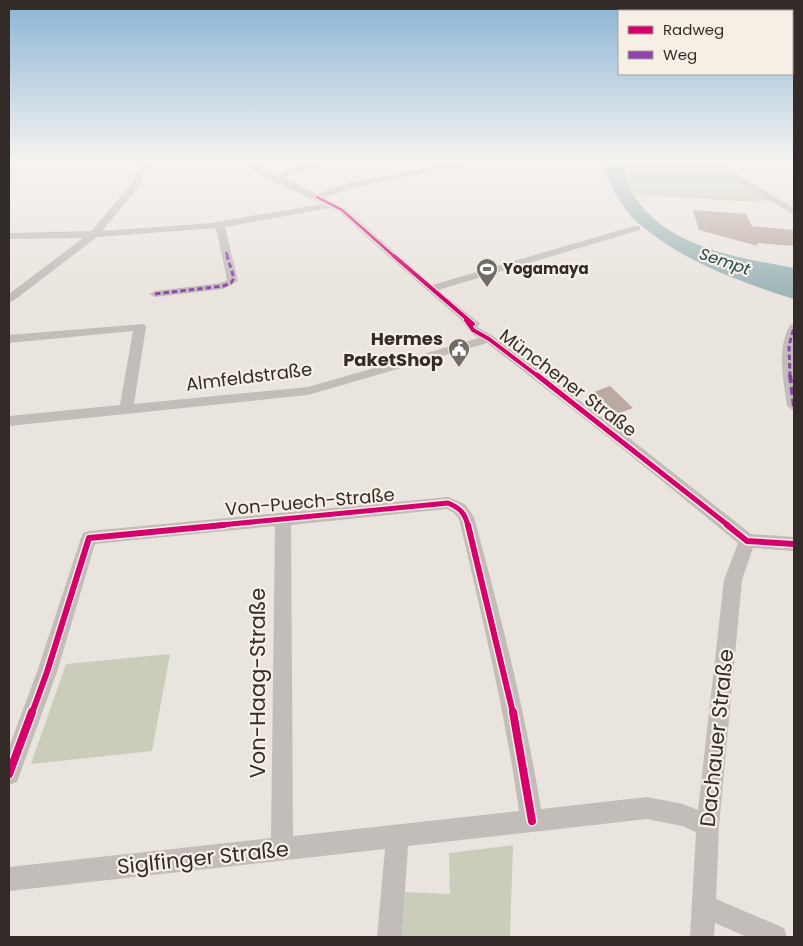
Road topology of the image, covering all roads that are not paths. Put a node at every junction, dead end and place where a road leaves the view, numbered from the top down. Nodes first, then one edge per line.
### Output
1 (118, 205) edge
2 (782, 205) edge
3 (331, 206) joint
4 (794, 212) edge
5 (220, 225) junction
6 (637, 228) dead end
7 (93, 235) junction
8 (9, 236) edge
9 (430, 289) junction
10 (155, 294) dead end
11 (9, 299) edge
12 (794, 328) edge
13 (9, 339) edge
14 (488, 339) junction
15 (794, 406) edge
16 (126, 409) junction
17 (9, 421) edge
18 (283, 518) junction
19 (747, 541) junction
20 (794, 544) edge
21 (9, 774) edge
22 (532, 821) junction
23 (708, 826) junction
24 (397, 836) junction
25 (282, 849) junction
26 (9, 879) edge
27 (704, 906) junction
28 (390, 937) edge
29 (702, 937) edge
30 (775, 937) edge

1 - 7 street
2 - 4 street
3 - 5 street
3 - 9 street, Münchener Straße
5 - 7 street
5 - 10 street
6 - 9 street
7 - 8 street
7 - 11 street
9 - 14 street, Münchener Straße
12 - 15 street
13 - 16 street
14 - 16 street, Almfeldstraße
14 - 19 street, Münchener Straße
16 - 17 street, Almfeldstraße
18 - 21 street, Von-Puech-Straße
18 - 22 street, Von-Puech-Straße
18 - 25 street, Von-Haag-Straße
19 - 20 street
19 - 23 street, Dachauer Straße
22 - 23 street, Siglfinger Straße
22 - 24 street, Siglfinger Straße
23 - 27 street, Dachauer Straße
24 - 25 street, Siglfinger Straße
24 - 28 street
25 - 26 street, Siglfinger Straße
27 - 29 street, Dachauer Straße
27 - 30 street

